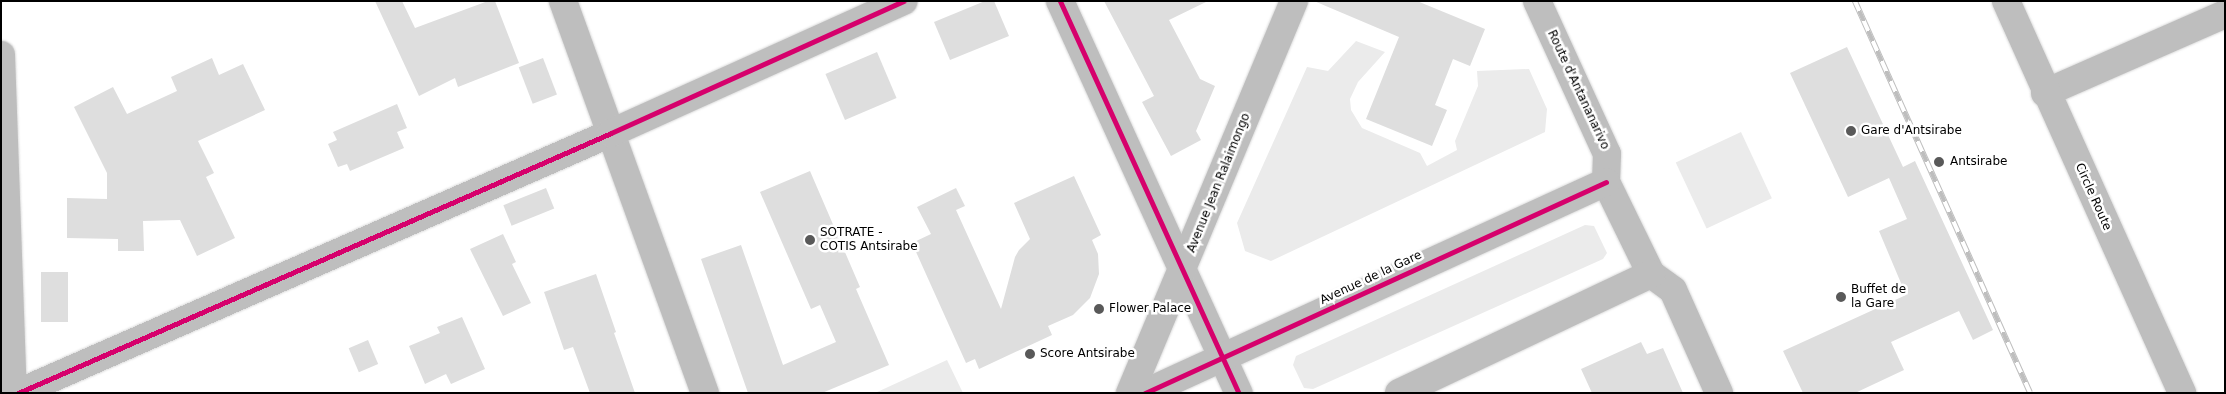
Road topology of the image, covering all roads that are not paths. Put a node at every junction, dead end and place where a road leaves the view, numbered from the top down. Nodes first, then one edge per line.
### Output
1 (563, 1) edge
2 (904, 1) edge
3 (1060, 1) edge
4 (1294, 1) edge
5 (1537, 1) edge
6 (2006, 1) edge
7 (2211, 12) edge
8 (1, 56) edge
9 (2045, 92) junction
10 (611, 133) junction
11 (1606, 182) junction
12 (1184, 268) junction
13 (1651, 274) junction
14 (1224, 357) junction
15 (14, 393) edge
16 (18, 393) edge
17 (705, 393) edge
18 (1130, 393) edge
19 (1146, 393) edge
20 (1238, 393) edge
21 (1399, 393) edge
22 (1719, 393) edge
23 (2182, 393) edge

1 - 10 street
2 - 10 street
3 - 12 street
4 - 12 street, Avenue Jean Ralaimongo
5 - 11 street, Route d'Antananarivo
6 - 9 street, Circle Route
7 - 9 street
8 - 15 street
9 - 23 street, Circle Route
10 - 16 street
10 - 17 street
11 - 13 street
11 - 14 street, Avenue de la Gare
12 - 14 street
12 - 18 street, Avenue Jean Ralaimongo
13 - 21 street
13 - 22 street
14 - 19 street, Avenue de la Gare
14 - 20 street

